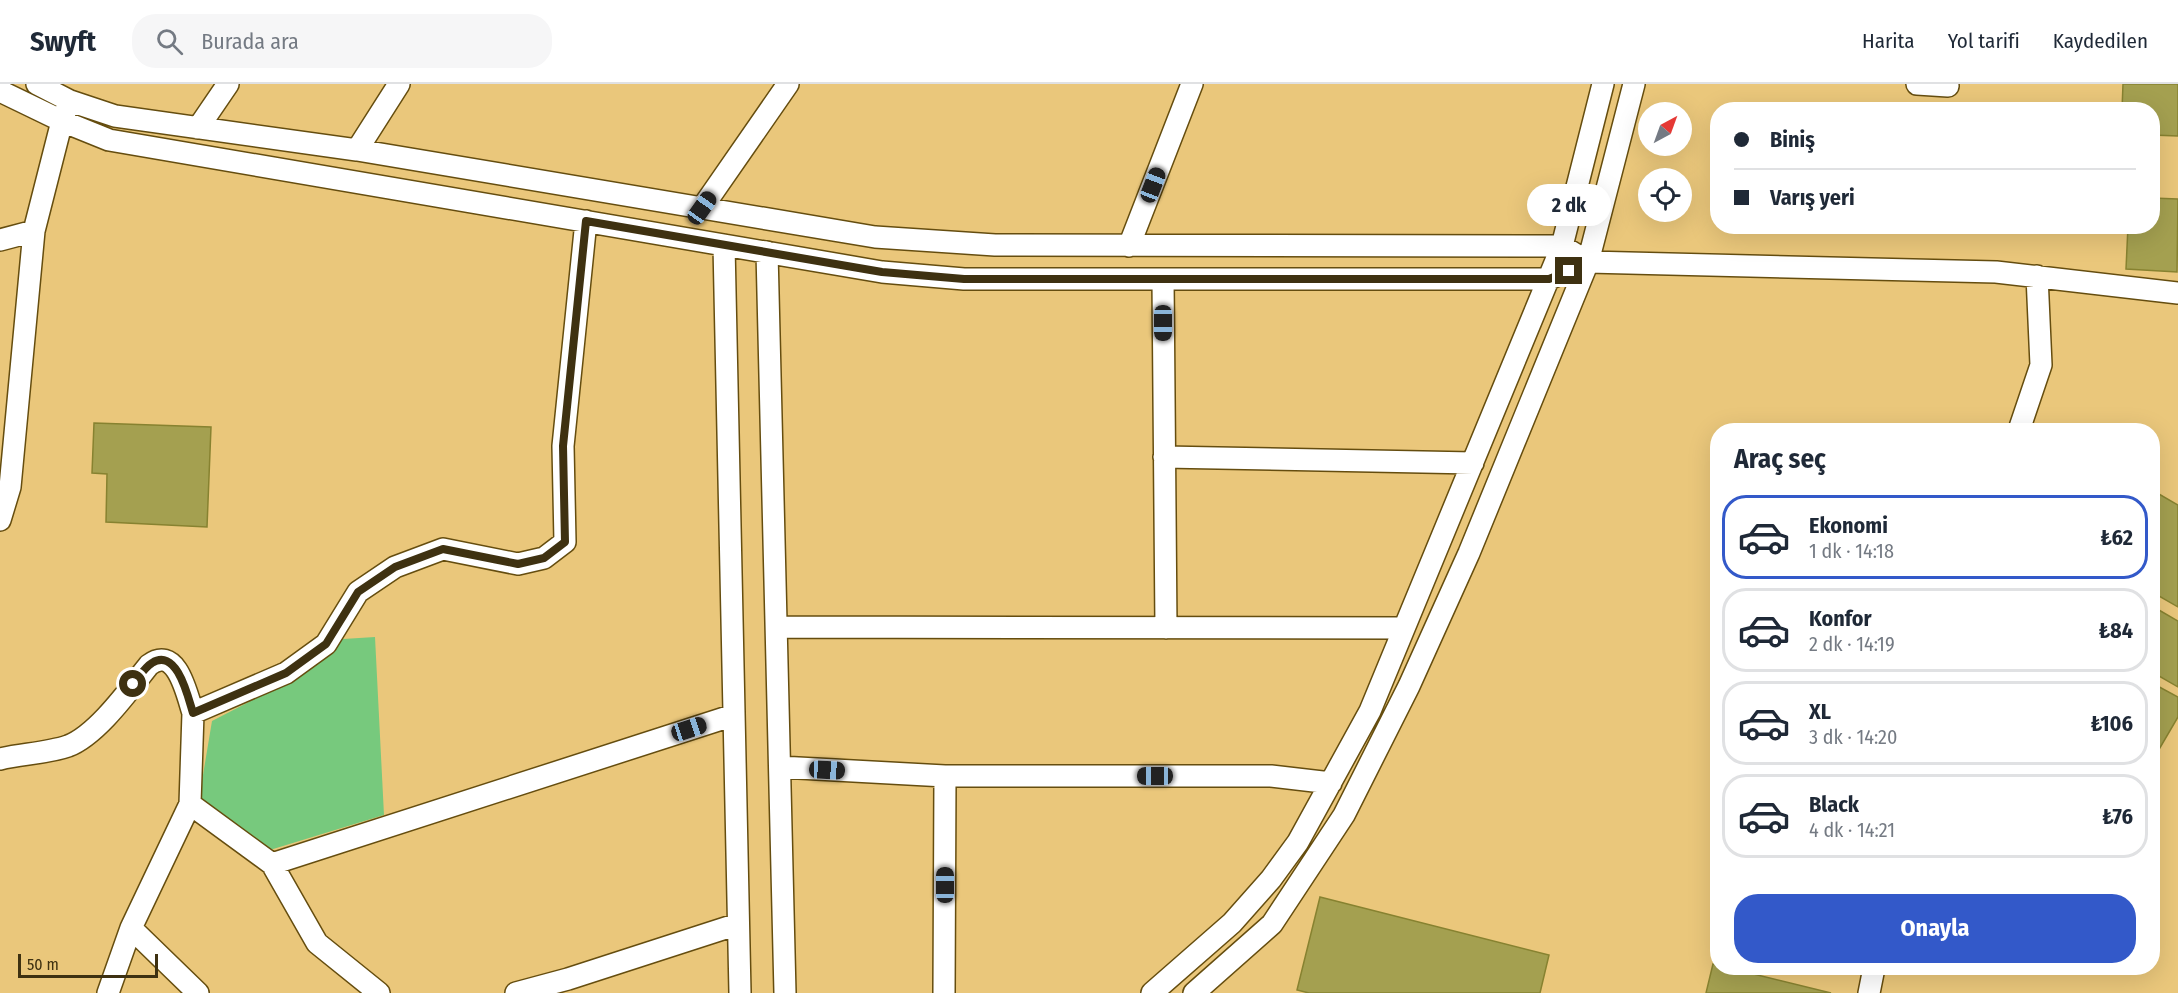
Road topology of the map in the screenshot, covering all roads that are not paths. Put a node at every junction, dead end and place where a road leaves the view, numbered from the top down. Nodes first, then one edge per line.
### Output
1 (37, 84) edge
2 (228, 84) edge
3 (399, 84) edge
4 (788, 84) edge
5 (1192, 84) edge
6 (1603, 84) edge
7 (1634, 84) edge
8 (1917, 84) edge
9 (1948, 86) dead end
10 (0, 91) edge
11 (70, 101) junction
12 (62, 121) junction
13 (198, 128) junction
14 (357, 150) junction
15 (702, 208) junction
16 (586, 221) junction
17 (34, 231) junction
18 (0, 240) edge
19 (724, 245) junction
20 (1130, 246) junction
21 (1562, 246) junction
22 (767, 252) junction
23 (1588, 262) junction
24 (2037, 276) junction
25 (1163, 279) junction
26 (1549, 279) junction
27 (2178, 293) edge
28 (2021, 423) edge
29 (1164, 457) junction
30 (1473, 463) junction
31 (0, 520) edge
32 (777, 627) junction
33 (1166, 628) junction
34 (1404, 628) junction
35 (193, 713) junction
36 (734, 715) junction
37 (0, 759) edge
38 (780, 767) junction
39 (945, 776) junction
40 (1331, 783) junction
41 (190, 804) junction
42 (272, 864) junction
43 (738, 924) junction
44 (131, 928) junction
45 (1873, 975) edge
46 (569, 986) edge
47 (108, 993) edge
48 (198, 993) edge
49 (379, 993) edge
50 (516, 993) edge
51 (740, 993) edge
52 (785, 993) edge
53 (944, 993) edge
54 (1152, 993) edge
55 (1194, 993) edge
56 (1869, 993) edge

1 - 11 street
2 - 13 street
3 - 14 street
4 - 15 street
5 - 20 street
6 - 21 street
7 - 23 street
8 - 9 street
10 - 12 street
11 - 12 street
11 - 13 street
12 - 16 street
12 - 17 street
13 - 14 street
14 - 15 street
15 - 20 street
16 - 19 street
16 - 35 street
17 - 18 street
17 - 31 street
19 - 22 street
19 - 36 street
20 - 21 street
21 - 23 street
21 - 26 street
22 - 25 street
22 - 32 street
23 - 24 street
23 - 26 street
23 - 55 street
24 - 27 street
24 - 28 street
25 - 26 street
25 - 29 street
26 - 30 street
29 - 30 street
29 - 33 street
30 - 34 street
32 - 33 street
32 - 38 street
33 - 34 street
34 - 40 street
35 - 37 street
35 - 41 street
36 - 42 street
36 - 43 street
38 - 39 street
38 - 52 street
39 - 40 street
39 - 53 street
40 - 54 street
41 - 42 street
41 - 44 street
42 - 49 street
43 - 46 street
43 - 51 street
44 - 47 street
44 - 48 street
45 - 56 street
46 - 50 street

